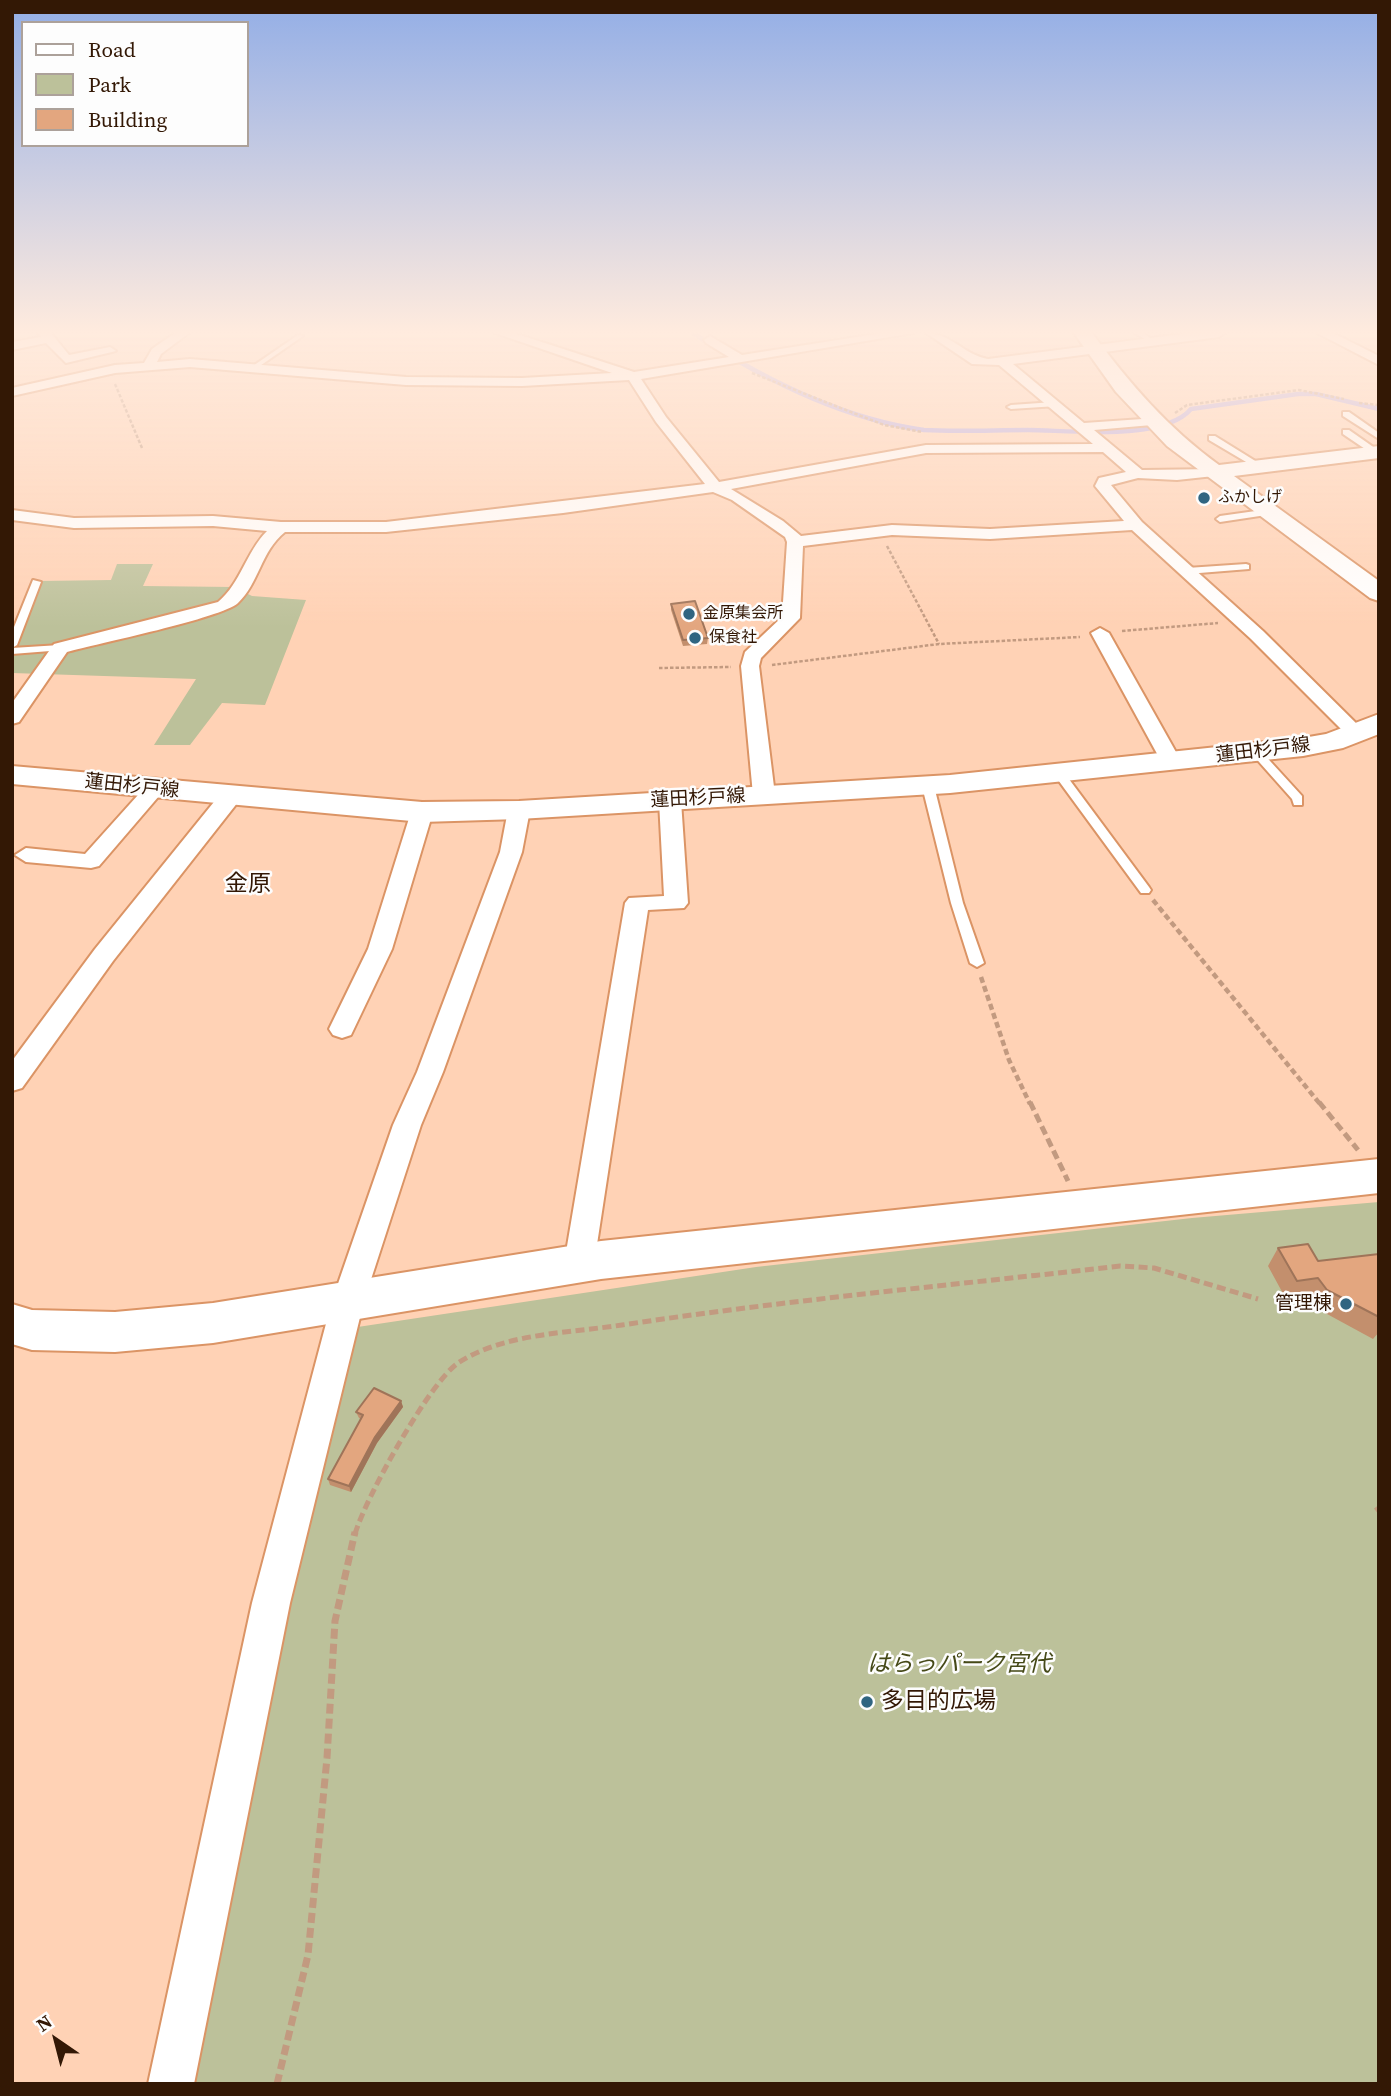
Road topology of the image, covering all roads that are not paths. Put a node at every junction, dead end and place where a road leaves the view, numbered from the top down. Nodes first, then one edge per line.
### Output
1 (670, 431) edge
2 (1087, 431) edge
3 (1165, 431) edge
4 (1362, 431) edge
5 (1346, 432) dead end
6 (1212, 438) dead end
7 (1378, 447) edge
8 (1107, 448) junction
9 (1261, 467) junction
10 (1214, 472) junction
11 (1138, 474) junction
12 (715, 487) junction
13 (1270, 512) junction
14 (12, 515) edge
15 (1220, 519) dead end
16 (1136, 525) junction
17 (281, 527) junction
18 (795, 542) junction
19 (1246, 567) dead end
20 (1187, 571) junction
21 (36, 582) dead end
22 (1379, 593) edge
23 (1101, 635) road end
24 (12, 645) edge
25 (60, 648) junction
26 (12, 651) edge
27 (12, 718) edge
28 (1368, 728) edge
29 (1256, 752) junction
30 (1171, 761) junction
31 (1059, 773) junction
32 (12, 775) edge
33 (928, 786) junction
34 (154, 789) junction
35 (764, 795) junction
36 (230, 797) junction
37 (670, 801) junction
38 (1298, 803) dead end
39 (519, 810) junction
40 (422, 812) junction
41 (26, 855) dead end
42 (1145, 890) road end
43 (977, 963) road end
44 (342, 1029) dead end
45 (12, 1081) edge
46 (1378, 1176) edge
47 (579, 1264) junction
48 (348, 1301) junction
49 (12, 1324) edge
50 (171, 2084) edge

1 - 12 street
2 - 8 street
3 - 10 main road
4 - 7 lane
5 - 7 lane
6 - 9 lane
7 - 9 main road
8 - 11 street
8 - 12 street
9 - 10 main road
10 - 11 street
10 - 13 main road
11 - 16 street
12 - 17 street
12 - 18 street
13 - 15 lane
13 - 22 main road
14 - 17 street
16 - 18 street
16 - 20 street
17 - 25 street
18 - 35 street
19 - 20 lane
20 - 28 street
21 - 24 lane
23 - 30 street
25 - 26 lane
25 - 27 street
28 - 29 main road, 蓮田杉戸線
29 - 30 main road, 蓮田杉戸線
29 - 38 lane
30 - 31 main road, 蓮田杉戸線
31 - 33 main road, 蓮田杉戸線
31 - 42 lane
32 - 34 main road, 蓮田杉戸線
33 - 35 main road, 蓮田杉戸線
33 - 43 lane
34 - 36 main road, 蓮田杉戸線
34 - 41 street
35 - 37 main road, 蓮田杉戸線
36 - 40 main road, 蓮田杉戸線
36 - 45 street
37 - 39 main road, 蓮田杉戸線
37 - 47 street
39 - 40 main road, 蓮田杉戸線
39 - 48 street
40 - 44 street
46 - 47 main road
47 - 48 main road
48 - 49 main road
48 - 50 street

